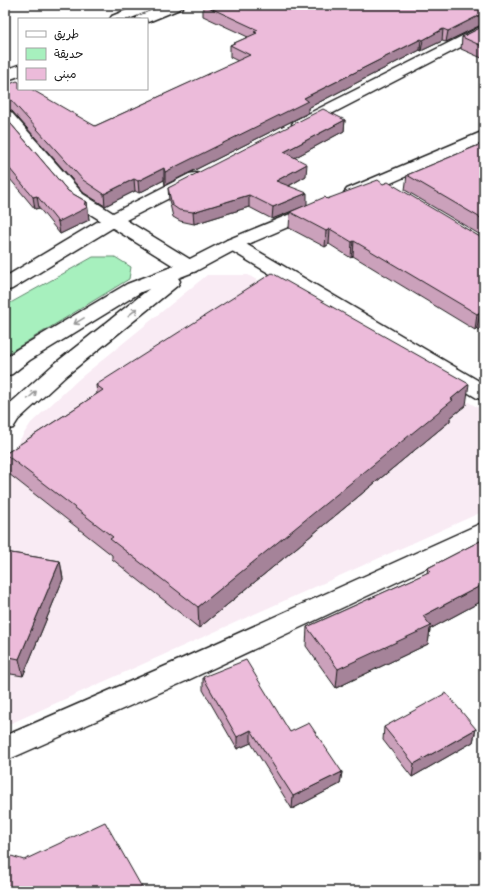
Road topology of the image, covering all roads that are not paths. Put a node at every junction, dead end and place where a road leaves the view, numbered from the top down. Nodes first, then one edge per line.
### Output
1 (151, 5) edge
2 (177, 5) edge
3 (119, 18) edge
4 (145, 18) edge
5 (484, 29) edge
6 (18, 59) edge
7 (5, 65) edge
8 (18, 70) edge
9 (5, 76) edge
10 (5, 115) edge
11 (288, 130) edge
12 (484, 136) edge
13 (211, 169) edge
14 (376, 182) junction
15 (396, 194) edge
16 (113, 220) junction
17 (233, 244) junction
18 (190, 267) junction
19 (5, 285) edge
20 (5, 369) edge
21 (484, 393) edge
22 (7, 417) edge
23 (484, 531) edge
24 (5, 749) edge

1 - 3 street
2 - 4 street
5 - 11 street
6 - 7 street
8 - 9 street
10 - 16 street
12 - 14 street
13 - 16 street
14 - 15 street
14 - 17 street
16 - 18 street
16 - 19 street
17 - 18 street
17 - 21 street
18 -> 20 street
22 -> 18 street
23 - 24 street

